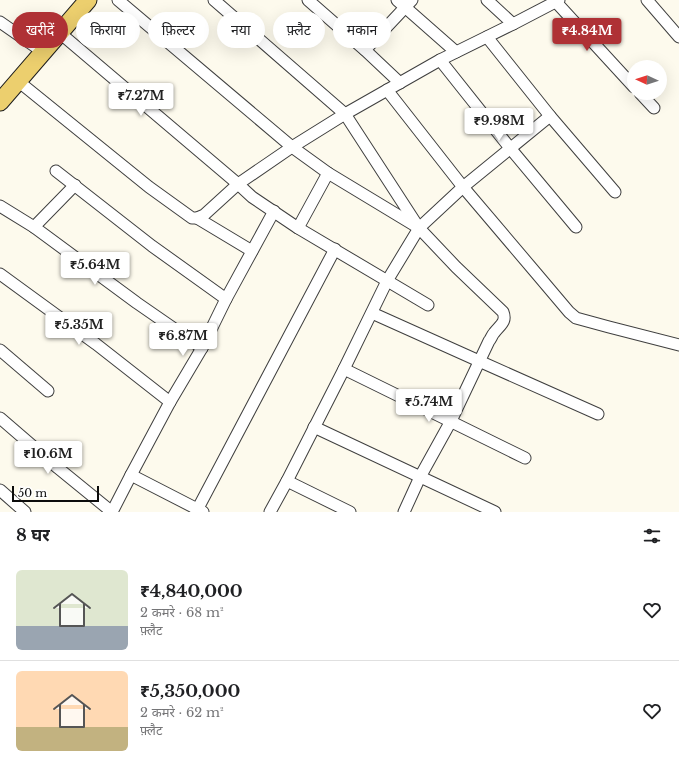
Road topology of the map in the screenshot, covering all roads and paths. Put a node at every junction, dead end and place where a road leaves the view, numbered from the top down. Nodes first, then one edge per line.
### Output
1 (88, 0) edge
2 (118, 0) edge
3 (214, 0) edge
4 (308, 0) edge
5 (487, 0) edge
6 (647, 0) edge
7 (558, 1) edge
8 (405, 2) edge
9 (0, 22) edge
10 (68, 24) edge
11 (513, 24) junction
12 (487, 37) junction
13 (679, 37) edge
14 (68, 40) edge
15 (47, 48) edge
16 (365, 50) junction
17 (43, 52) junction
18 (456, 52) junction
19 (440, 60) junction
20 (627, 79) edge
21 (18, 81) junction
22 (400, 83) junction
23 (387, 90) junction
24 (647, 100) edge
25 (0, 102) edge
26 (654, 108) dead end
27 (345, 114) junction
28 (550, 116) junction
29 (292, 147) junction
30 (510, 148) junction
31 (56, 171) dead end
32 (328, 173) junction
33 (238, 184) junction
34 (75, 185) junction
35 (463, 187) junction
36 (615, 192) dead end
37 (0, 206) edge
38 (274, 211) junction
39 (197, 218) junction
40 (34, 226) junction
41 (576, 227) dead end
42 (298, 228) junction
43 (419, 228) junction
44 (335, 250) junction
45 (252, 251) junction
46 (0, 274) edge
47 (387, 281) junction
48 (226, 299) junction
49 (428, 306) dead end
50 (372, 312) junction
51 (679, 345) edge
52 (202, 348) junction
53 (0, 350) edge
54 (479, 362) junction
55 (344, 368) junction
56 (48, 391) dead end
57 (170, 402) junction
58 (598, 414) dead end
59 (0, 418) edge
60 (451, 421) junction
61 (314, 427) junction
62 (525, 458) dead end
63 (131, 475) junction
64 (420, 477) junction
65 (287, 481) junction
66 (0, 490) edge
67 (199, 511) edge
68 (25, 512) edge
69 (112, 512) edge
70 (270, 512) edge
71 (350, 512) edge
72 (404, 512) edge
73 (495, 512) edge

1 - 10 main road
2 - 29 street
3 - 27 street
4 - 16 street
5 - 11 street
6 - 13 street
7 - 11 street
7 - 20 street
8 - 16 street
8 - 18 street
9 - 17 street
11 - 12 street
12 - 18 street
12 - 28 street
14 - 33 street
15 - 17 main road
16 - 22 street
17 - 21 main road
18 - 19 street
19 - 22 street
19 - 30 street
21 - 25 main road
21 - 39 street
22 - 23 street
23 - 27 street
23 - 35 street
24 - 26 street
27 - 29 street
27 - 43 street
28 - 30 street
28 - 36 street
29 - 32 street
29 - 33 street
30 - 35 street
30 - 41 street
31 - 34 street
32 - 42 street
32 - 43 street
33 - 38 street
33 - 39 street
34 - 40 street
34 - 48 street
35 - 43 street
35 - 51 street
37 - 40 street
38 - 42 street
38 - 45 street
39 - 45 street
40 - 52 street
42 - 44 street
43 - 47 street
43 - 54 street
44 - 47 street
44 - 67 street
45 - 48 street
46 - 57 street
47 - 49 street
47 - 50 street
48 - 52 street
50 - 54 street
50 - 55 street
52 - 57 street
53 - 56 street
54 - 58 street
54 - 60 street
55 - 60 street
55 - 61 street
57 - 63 street
59 - 69 street
60 - 62 street
60 - 64 street
61 - 64 street
61 - 65 street
63 - 67 street
63 - 69 street
64 - 72 street
64 - 73 street
65 - 70 street
65 - 71 street
66 - 68 street

